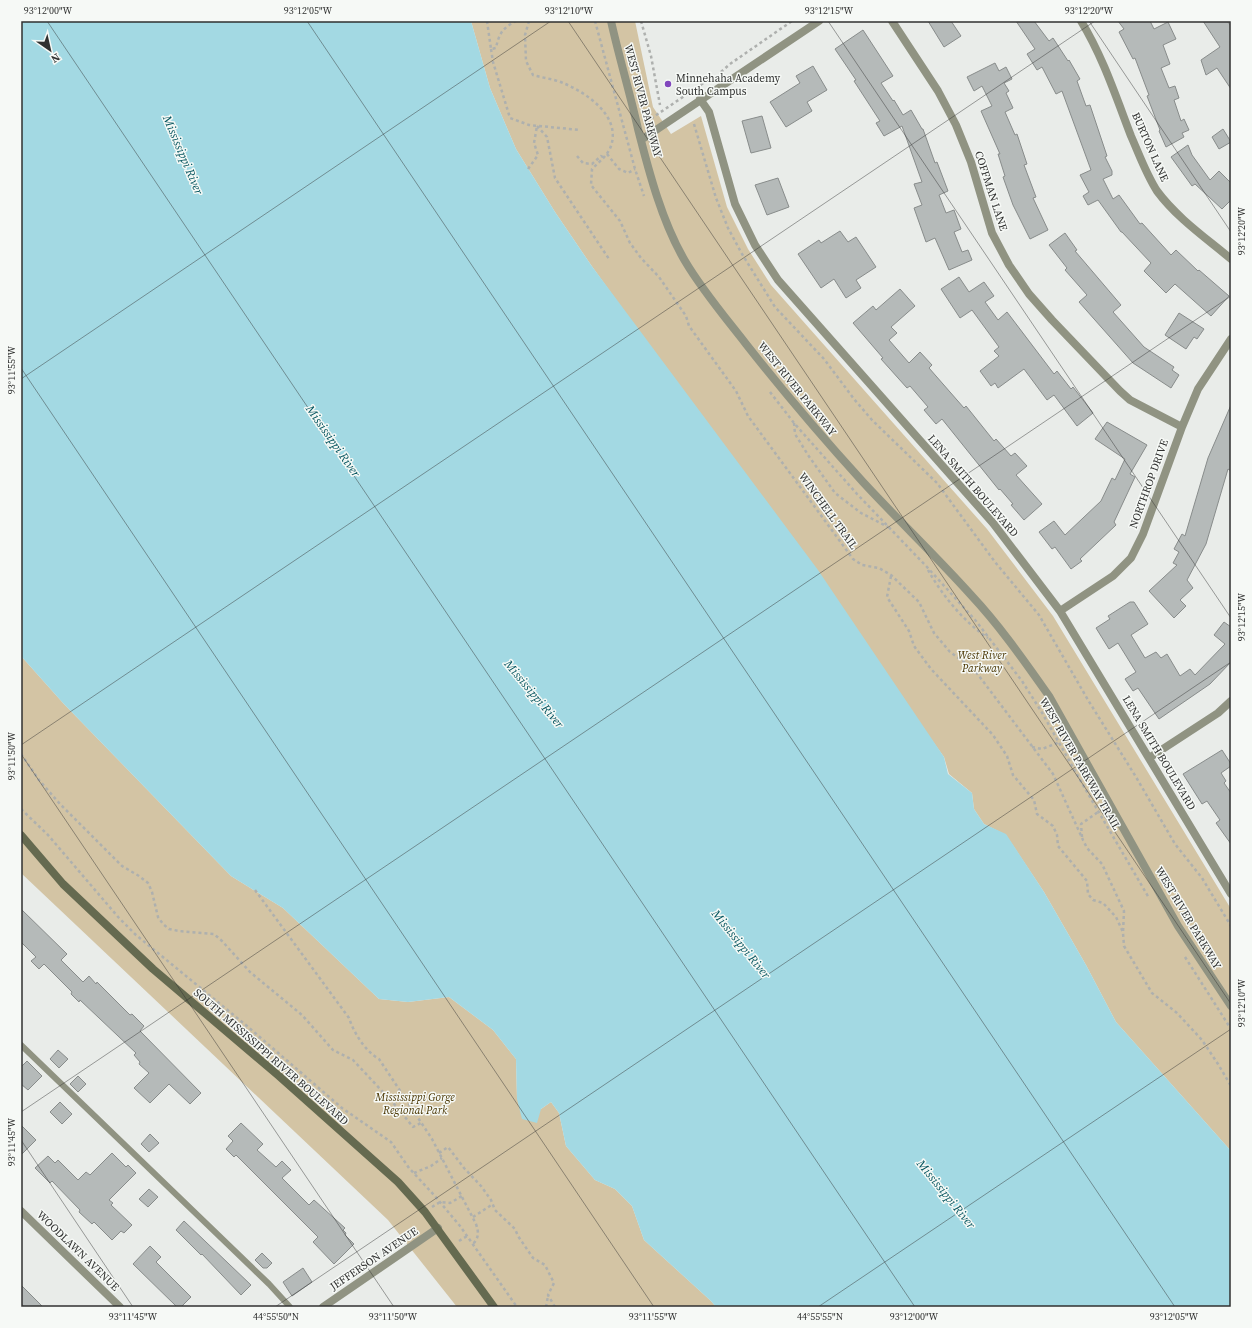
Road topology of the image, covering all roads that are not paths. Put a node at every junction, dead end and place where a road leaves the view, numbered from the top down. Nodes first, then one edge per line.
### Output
1 (612, 21) edge
2 (819, 21) edge
3 (892, 21) edge
4 (1081, 21) edge
5 (700, 99) junction
6 (641, 140) junction
7 (1231, 259) edge
8 (1231, 339) edge
9 (1182, 426) junction
10 (1060, 611) junction
11 (1231, 701) edge
12 (1149, 758) junction
13 (21, 835) edge
14 (1231, 894) edge
15 (1231, 1006) edge
16 (21, 1044) edge
17 (21, 1211) edge
18 (438, 1228) junction
19 (328, 1306) edge
20 (120, 1307) edge
21 (290, 1307) edge
22 (494, 1307) edge

1 - 6 street, WEST RIVER PARKWAY
2 - 5 street
3 - 9 street, COFFMAN LANE
4 - 7 street, BURTON LANE
5 - 6 street
5 - 10 street, LENA SMITH BOULEVARD
6 - 15 street, WEST RIVER PARKWAY
8 - 9 street, NORTHROP DRIVE
9 - 10 street, NORTHROP DRIVE
10 - 12 street, LENA SMITH BOULEVARD
11 - 12 street
12 - 14 street, LENA SMITH BOULEVARD
13 - 18 street, SOUTH MISSISSIPPI RIVER BOULEVARD
16 - 21 lane
17 - 20 street, WOODLAWN AVENUE
18 - 19 street, JEFFERSON AVENUE
18 - 22 street, SOUTH MISSISSIPPI RIVER BOULEVARD

